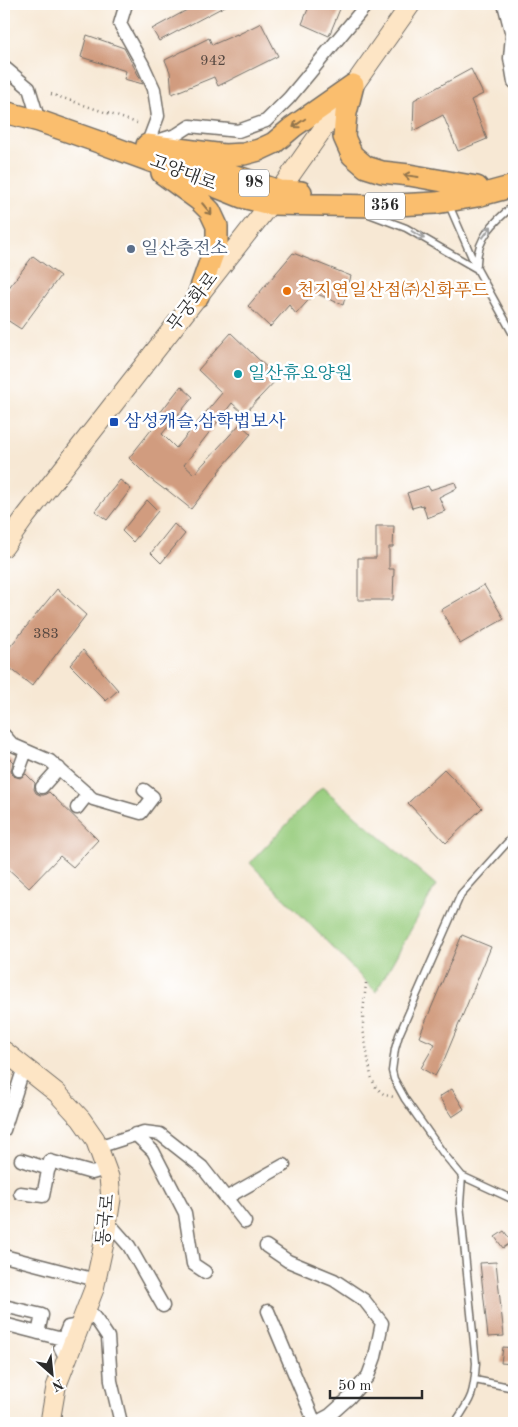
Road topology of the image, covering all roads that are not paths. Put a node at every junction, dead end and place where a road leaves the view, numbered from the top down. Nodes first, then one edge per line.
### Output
1 (126, 4) edge
2 (367, 4) edge
3 (411, 4) edge
4 (504, 4) edge
5 (4, 68) edge
6 (514, 82) edge
7 (353, 85) junction
8 (4, 98) edge
9 (41, 107) junction
10 (4, 112) edge
11 (144, 151) junction
12 (514, 176) edge
13 (477, 186) junction
14 (514, 186) edge
15 (275, 197) junction
16 (448, 201) junction
17 (514, 205) edge
18 (340, 206) junction
19 (477, 269) junction
20 (198, 296) junction
21 (514, 336) edge
22 (4, 547) edge
23 (4, 735) edge
24 (26, 751) junction
25 (59, 768) junction
26 (20, 770) dead end
27 (42, 786) dead end
28 (144, 790) dead end
29 (88, 794) junction
30 (77, 808) dead end
31 (514, 835) edge
32 (4, 1051) edge
33 (24, 1067) junction
34 (4, 1130) edge
35 (135, 1134) junction
36 (98, 1147) junction
37 (22, 1160) dead end
38 (284, 1165) dead end
39 (48, 1169) junction
40 (106, 1169) junction
41 (462, 1176) junction
42 (20, 1193) dead end
43 (226, 1198) junction
44 (514, 1200) edge
45 (107, 1221) junction
46 (245, 1222) dead end
47 (266, 1246) dead end
48 (4, 1256) edge
49 (205, 1272) dead end
50 (96, 1280) junction
51 (4, 1306) edge
52 (163, 1306) dead end
53 (268, 1311) dead end
54 (83, 1317) junction
55 (4, 1324) edge
56 (38, 1333) junction
57 (62, 1339) junction
58 (66, 1359) junction
59 (475, 1380) junction
60 (514, 1388) edge
61 (332, 1419) edge
62 (53, 1423) edge
63 (121, 1423) edge
64 (315, 1423) edge
65 (455, 1423) edge

1 - 11 street
2 - 11 street
3 - 7 main road, 무궁화로
4 - 6 street
5 - 9 street
7 -> 11 main road
13 -> 7 main road
7 - 15 main road, 무궁화로
8 - 9 main road, 고양대로 / 98
9 - 10 main road, 고양대로
9 - 11 main road, 고양대로 / 98
11 - 15 main road, 고양대로 / 98
11 -> 20 main road
12 - 13 main road, 고양대로 / 98
13 - 15 main road, 고양대로 / 98
14 - 16 main road, 고양대로 / 356
15 - 18 main road, 고양대로 / 356
15 - 20 main road, 무궁화로
16 - 18 main road, 고양대로 / 356
16 - 19 lane
19 -> 17 lane
18 -> 19 lane
19 - 21 lane
20 - 22 main road, 무궁화로
23 - 24 street
24 - 25 street
24 - 26 street
25 - 27 street
25 - 29 street
28 - 29 street
29 - 30 street
31 - 41 lane
32 - 33 main road, 동국로
33 - 34 street
33 - 36 main road, 동국로
35 - 36 street
35 - 43 street
35 - 49 street
36 - 40 main road, 동국로
37 - 39 street
38 - 43 street
39 - 40 street
39 - 42 street
40 - 45 main road, 동국로
41 - 44 lane
41 - 59 lane
43 - 46 street
45 - 50 main road, 동국로
45 - 52 street
47 - 61 street
48 - 50 street
50 - 54 main road, 동국로
51 - 56 street
53 - 64 street
54 - 57 street
54 - 58 main road, 동국로
54 - 63 street
55 - 56 street
56 - 57 street
57 - 58 street
58 - 62 main road, 동국로
59 - 60 lane
59 - 65 lane
61 - 64 street

